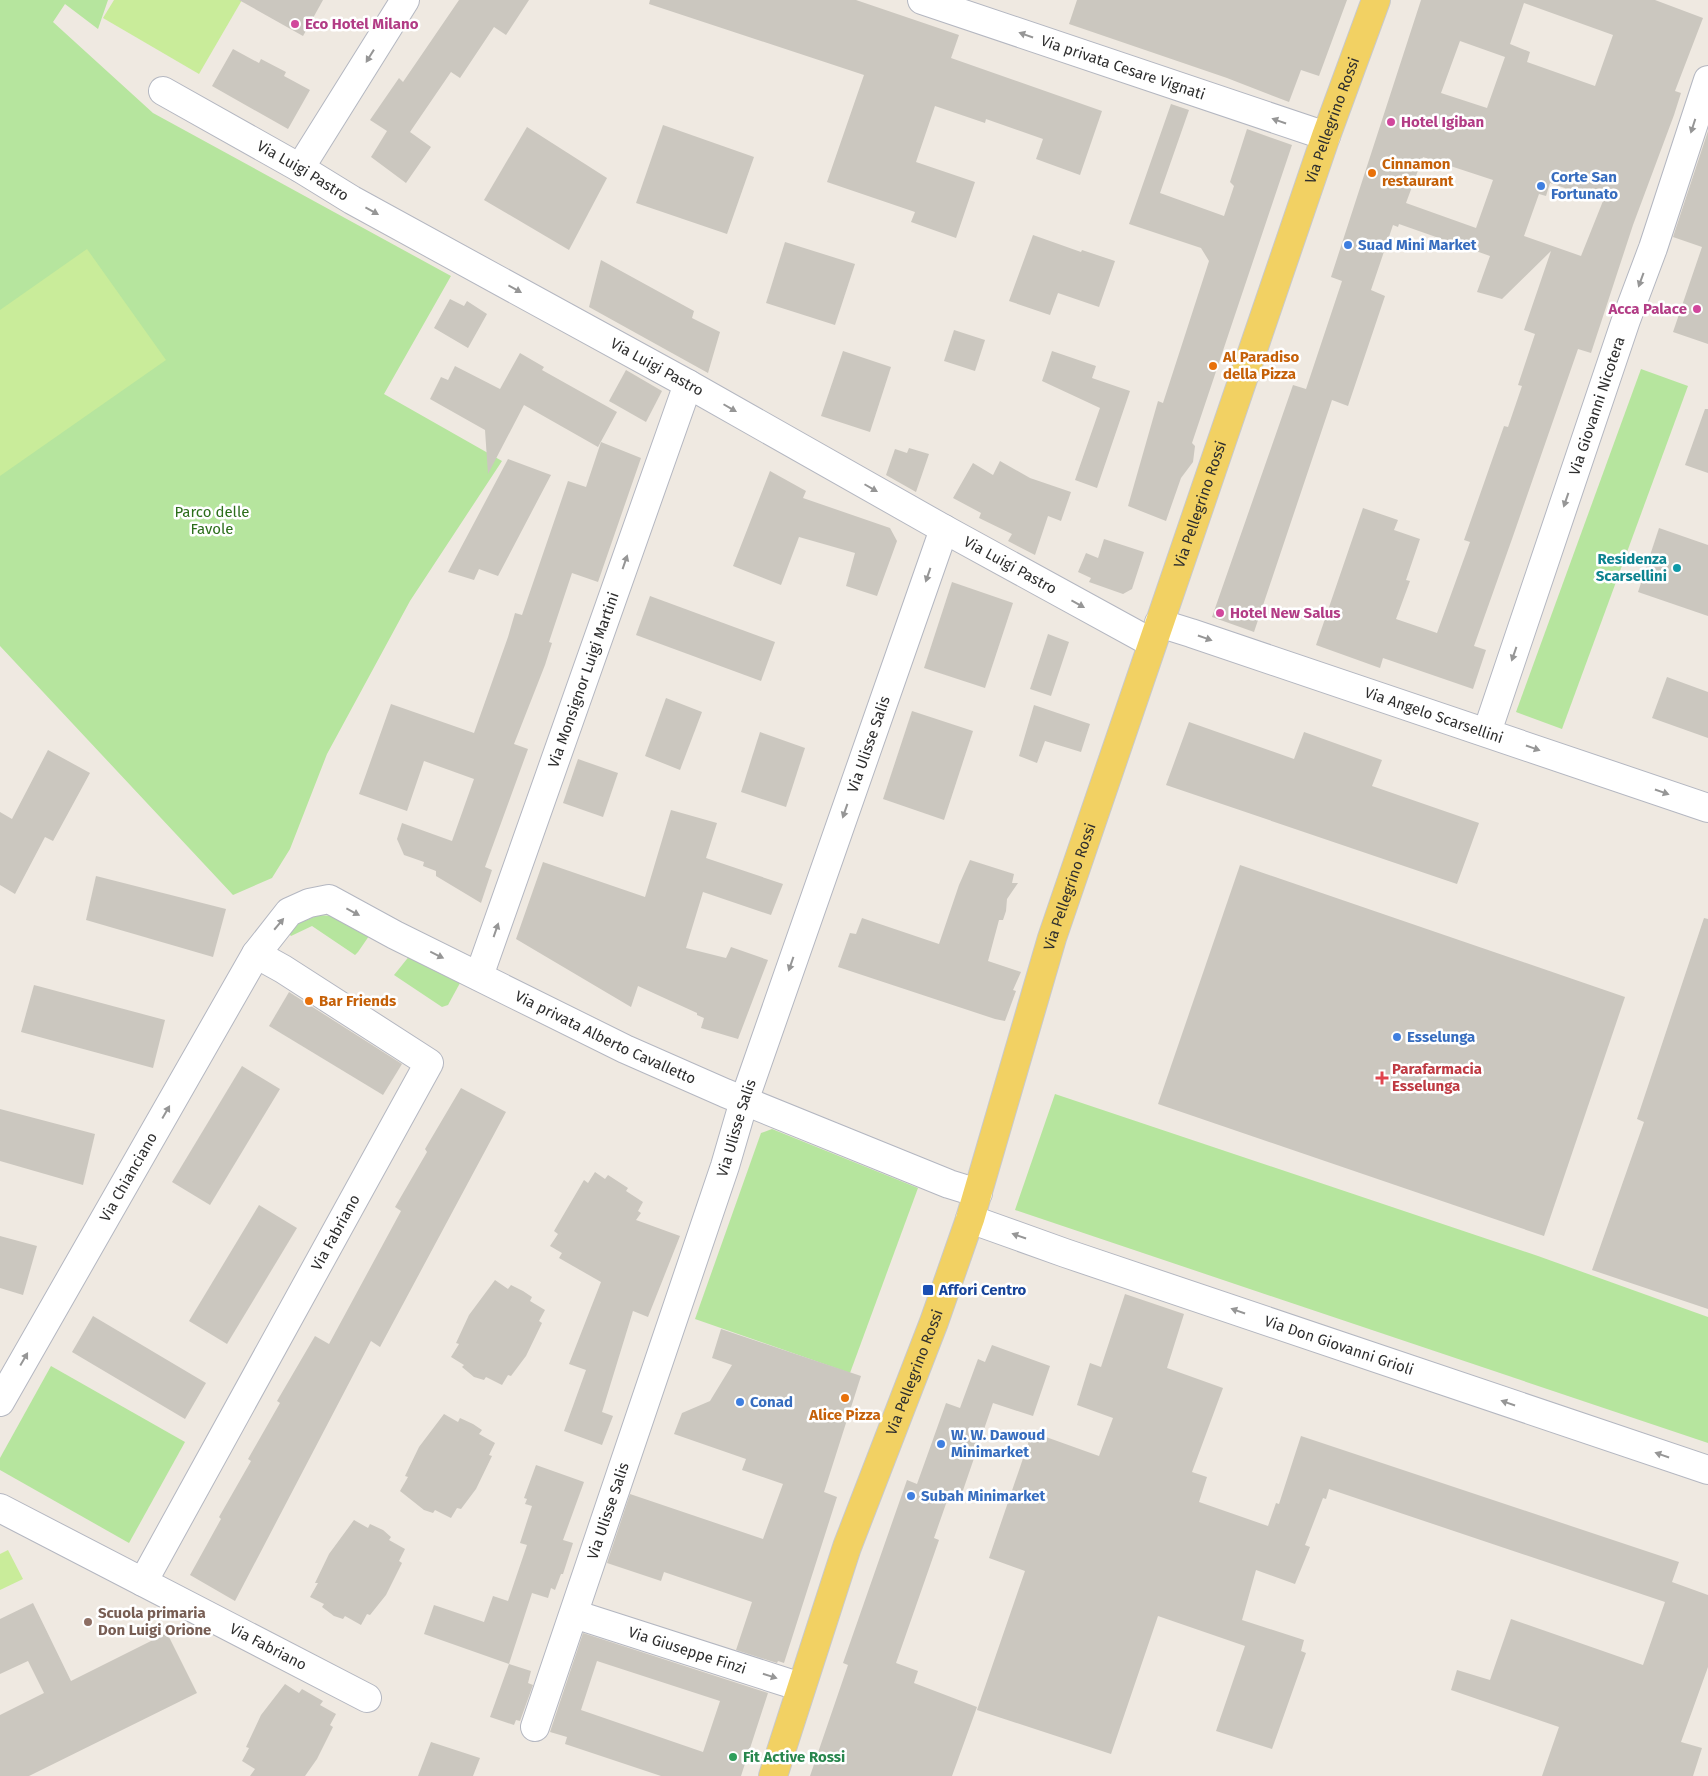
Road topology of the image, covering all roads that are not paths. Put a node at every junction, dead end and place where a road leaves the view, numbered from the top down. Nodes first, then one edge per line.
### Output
1 (405, 0) edge
2 (922, 0) edge
3 (1376, 0) edge
4 (1708, 80) edge
5 (163, 91) dead end
6 (1326, 136) junction
7 (300, 168) junction
8 (688, 384) junction
9 (944, 529) junction
10 (1156, 633) junction
11 (1487, 732) junction
12 (1708, 808) edge
13 (256, 954) junction
14 (479, 976) junction
15 (744, 1101) junction
16 (978, 1193) junction
17 (970, 1219) junction
18 (0, 1402) edge
19 (1708, 1470) edge
20 (0, 1508) edge
21 (143, 1582) junction
22 (574, 1614) junction
23 (801, 1687) junction
24 (368, 1698) dead end
25 (535, 1727) dead end
26 (773, 1776) edge

1 -> 7 street
6 -> 2 street, Via privata Cesare Vignati
3 - 6 main road, Via Pellegrino Rossi
4 -> 11 street, Via Giovanni Nicotera
5 - 7 street, Via Luigi Pastro
6 - 10 main road, Via Pellegrino Rossi
7 -> 8 street, Via Luigi Pastro
8 -> 9 street, Via Luigi Pastro
14 -> 8 street, Via Monsignor Luigi Martini
9 -> 10 street, Via Luigi Pastro
9 -> 15 street, Via Ulisse Salis
10 -> 11 street, Via Angelo Scarsellini
10 - 16 main road, Via Pellegrino Rossi
11 -> 12 street, Via Angelo Scarsellini
13 -> 14 street, Via privata Alberto Cavalletto
18 -> 13 street, Via Chianciano
13 - 21 street, Via Fabriano
14 - 15 street, Via privata Alberto Cavalletto
15 - 16 street, Via privata Alberto Cavalletto
15 - 22 street, Via Ulisse Salis
16 - 17 main road, Via Pellegrino Rossi
19 -> 17 street, Via Don Giovanni Grioli
17 - 23 main road, Via Pellegrino Rossi
20 - 21 street, Via Fabriano
21 - 24 street, Via Fabriano
22 -> 23 street, Via Giuseppe Finzi
22 - 25 street, Via Ulisse Salis
23 - 26 main road, Via Pellegrino Rossi

